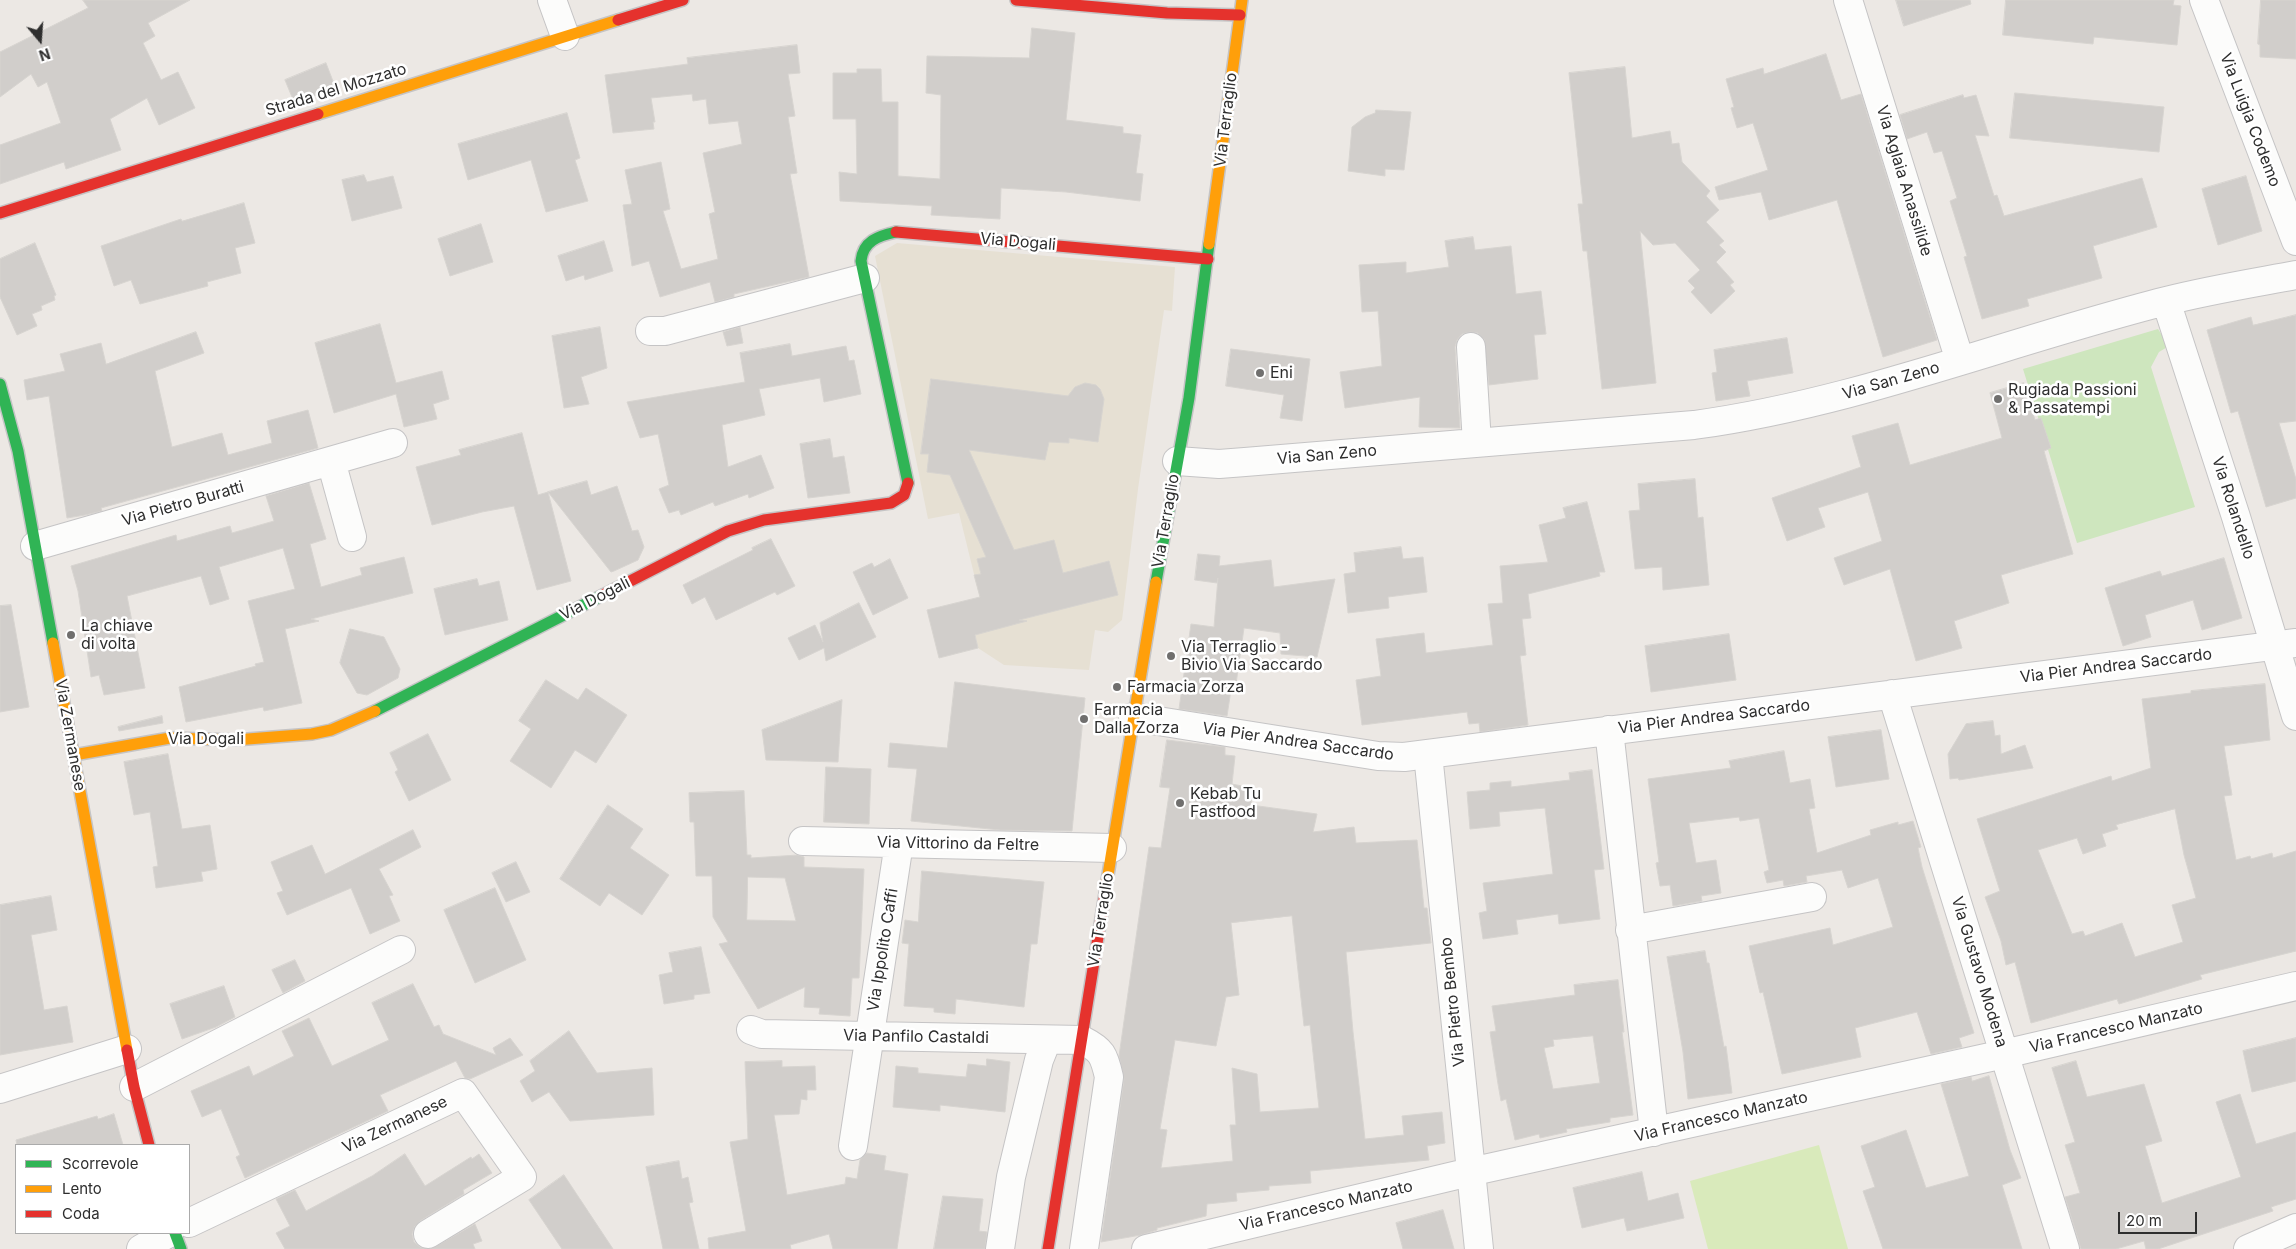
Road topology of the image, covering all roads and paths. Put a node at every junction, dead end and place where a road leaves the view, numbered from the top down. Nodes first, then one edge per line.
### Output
1 (552, 0) edge
2 (683, 0) edge
3 (1016, 0) edge
4 (1242, 0) edge
5 (1848, 0) edge
6 (2204, 0) edge
7 (1240, 16) junction
8 (565, 36) junction
9 (0, 213) edge
10 (2296, 241) edge
11 (1208, 259) junction
12 (2296, 275) edge
13 (865, 278) junction
14 (2166, 301) junction
15 (650, 331) dead end
16 (1471, 347) dead end
17 (1960, 362) junction
18 (0, 384) edge
19 (393, 443) dead end
20 (1477, 443) junction
21 (331, 461) junction
22 (1177, 461) junction
23 (352, 537) dead end
24 (35, 546) junction
25 (2286, 644) edge
26 (1892, 694) junction
27 (2296, 716) edge
28 (1133, 717) junction
29 (1609, 730) junction
30 (1428, 754) junction
31 (74, 756) junction
32 (803, 841) dead end
33 (899, 843) junction
34 (1112, 848) junction
35 (1812, 896) dead end
36 (1630, 930) junction
37 (401, 950) dead end
38 (2296, 986) edge
39 (751, 1030) dead end
40 (870, 1036) junction
41 (1047, 1040) junction
42 (1082, 1040) junction
43 (127, 1049) junction
44 (2004, 1054) junction
45 (134, 1087) junction
46 (0, 1089) edge
47 (1654, 1132) junction
48 (148, 1144) edge
49 (853, 1146) dead end
50 (1470, 1172) junction
51 (190, 1223) edge
52 (2296, 1228) edge
53 (167, 1234) edge
54 (176, 1234) edge
55 (428, 1234) dead end
56 (141, 1249) edge
57 (181, 1249) edge
58 (1000, 1249) edge
59 (1048, 1249) edge
60 (1084, 1249) edge
61 (1146, 1249) edge
62 (1479, 1249) edge
63 (2064, 1249) edge
64 (2248, 1249) edge

1 - 8 street
2 - 8 street, Strada del Mozzato
3 - 7 street
4 - 7 street, Via Terraglio
5 - 17 street, Via Aglaia Anassilide
6 - 10 street, Via Luigia Codemo
7 - 11 street, Via Terraglio
8 - 9 street, Strada del Mozzato
11 - 13 street, Via Dogali
11 - 22 street, Via Terraglio
12 - 14 street, Via San Zeno
13 - 15 street
13 - 31 street, Via Dogali
14 - 17 street, Via San Zeno
14 - 25 street, Via Rolandello
16 - 20 street
17 - 20 street, Via San Zeno
18 - 24 street, Via Zermanese
19 - 21 street, Via Pietro Buratti
20 - 22 street, Via San Zeno
21 - 23 street
21 - 24 street, Via Pietro Buratti
22 - 28 street, Via Terraglio
24 - 31 street, Via Zermanese
25 - 26 street, Via Pier Andrea Saccardo
25 - 27 street, Via Rolandello
26 - 29 street, Via Pier Andrea Saccardo
26 - 44 street, Via Gustavo Modena
28 - 30 street, Via Pier Andrea Saccardo
28 - 34 street, Via Terraglio
29 - 30 street, Via Pier Andrea Saccardo
29 - 36 street
30 - 50 street, Via Pietro Bembo
31 - 43 street, Via Zermanese
32 - 33 street, Via Vittorino da Feltre
33 - 34 street, Via Vittorino da Feltre
33 - 40 street, Via Ippolito Caffi
34 - 42 street, Via Terraglio
35 - 36 street
36 - 47 street
37 - 45 street
38 - 44 street, Via Francesco Manzato
39 - 40 street, Via Panfilo Castaldi
40 - 41 street, Via Panfilo Castaldi
40 - 49 street, Via Ippolito Caffi
41 - 42 street, Via Panfilo Castaldi
41 - 58 street
42 - 59 street, Via Terraglio
42 - 60 street
43 - 45 street, Via Zermanese
43 - 46 street
44 - 47 street, Via Francesco Manzato
44 - 63 street, Via Gustavo Modena
45 - 48 street, Via Zermanese
47 - 50 street, Via Francesco Manzato
50 - 61 street, Via Francesco Manzato
50 - 62 street, Via Pietro Bembo
51 - 55 street, Via Zermanese
52 - 64 street
53 - 56 street
54 - 57 street

